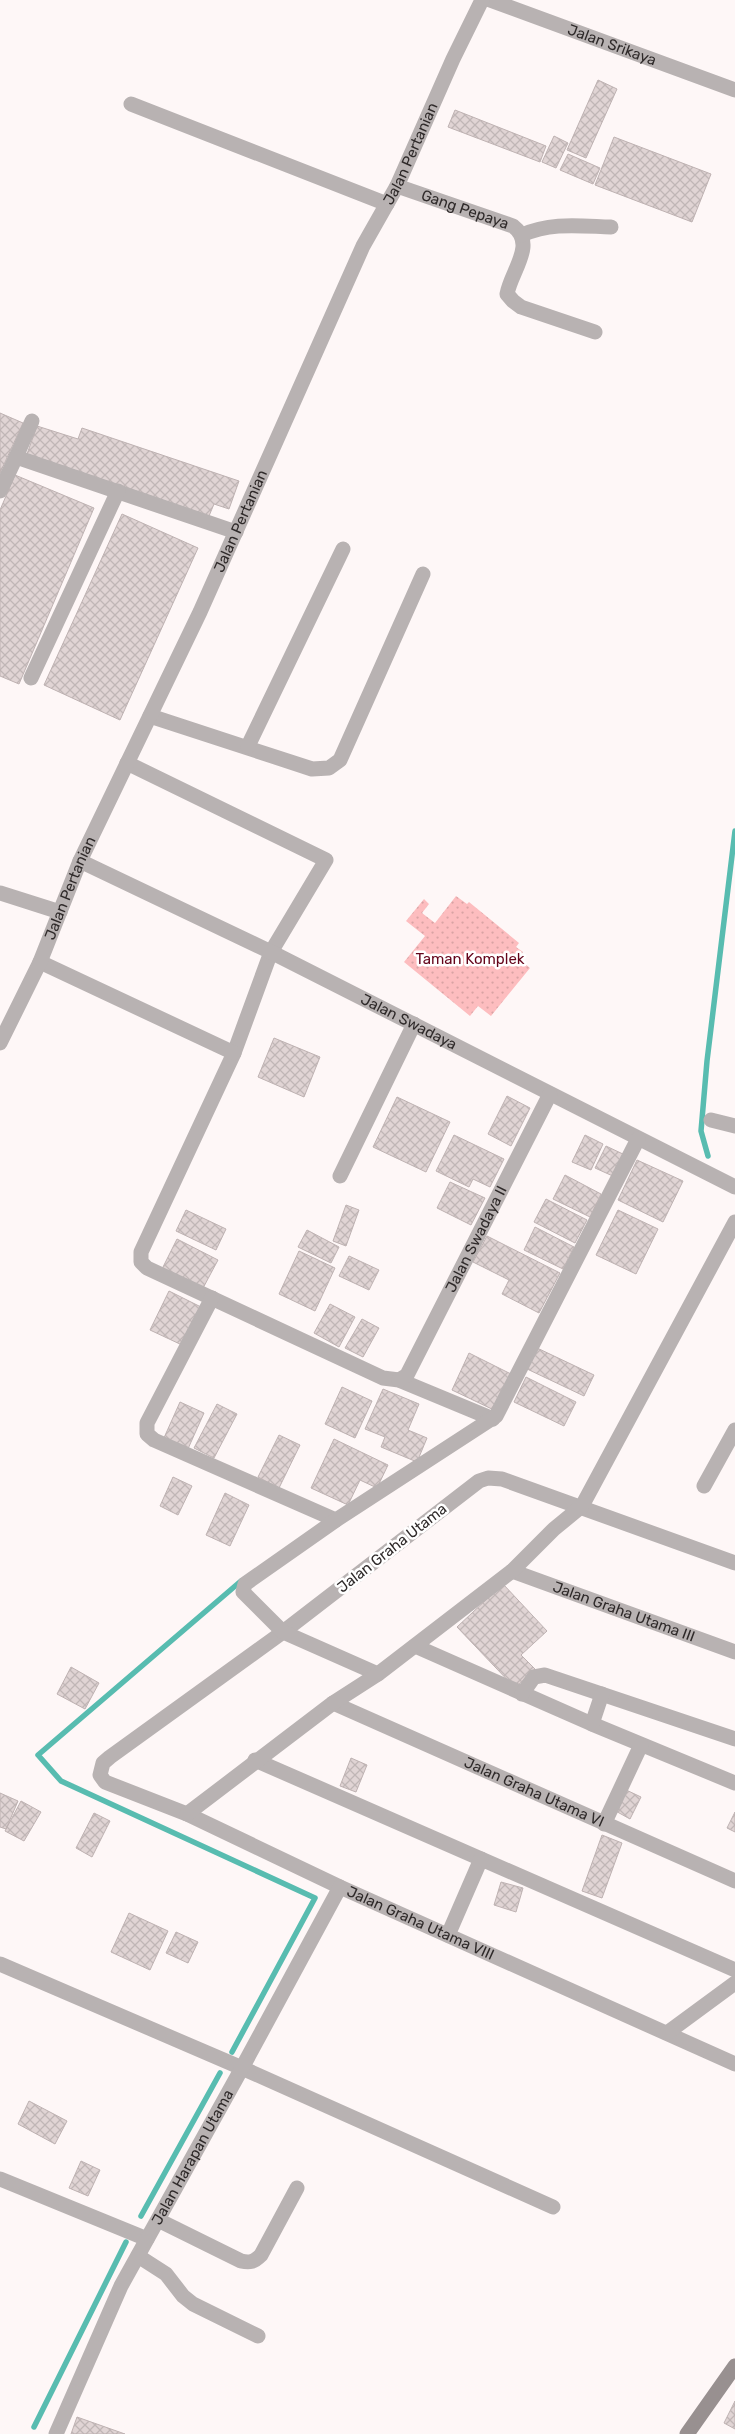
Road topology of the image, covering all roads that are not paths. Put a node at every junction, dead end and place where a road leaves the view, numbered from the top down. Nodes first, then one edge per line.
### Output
1 (482, 0) edge
2 (490, 0) edge
3 (735, 90) edge
4 (131, 104) dead end
5 (397, 186) junction
6 (387, 204) junction
7 (611, 227) dead end
8 (522, 235) junction
9 (595, 332) dead end
10 (32, 421) dead end
11 (16, 456) junction
12 (0, 491) edge
13 (118, 491) junction
14 (236, 532) junction
15 (343, 549) dead end
16 (423, 574) dead end
17 (32, 678) dead end
18 (150, 716) junction
19 (248, 746) junction
20 (127, 763) junction
21 (80, 861) junction
22 (0, 892) edge
23 (60, 912) junction
24 (271, 952) junction
25 (40, 962) junction
26 (414, 1024) junction
27 (0, 1043) edge
28 (234, 1053) junction
29 (550, 1094) junction
30 (711, 1120) dead end
31 (735, 1126) edge
32 (638, 1139) junction
33 (340, 1176) dead end
34 (735, 1187) edge
35 (735, 1222) edge
36 (212, 1298) junction
37 (399, 1380) junction
38 (493, 1419) junction
39 (735, 1430) edge
40 (704, 1486) dead end
41 (582, 1506) junction
42 (336, 1520) junction
43 (735, 1563) edge
44 (512, 1571) junction
45 (283, 1632) junction
46 (415, 1646) junction
47 (735, 1652) edge
48 (378, 1674) junction
49 (522, 1694) junction
50 (602, 1694) junction
51 (333, 1703) junction
52 (592, 1724) junction
53 (735, 1739) edge
54 (641, 1745) junction
55 (255, 1760) junction
56 (105, 1782) joint
57 (735, 1783) edge
58 (187, 1814) junction
59 (604, 1824) junction
60 (481, 1859) junction
61 (735, 1881) edge
62 (340, 1887) junction
63 (448, 1935) junction
64 (0, 1964) edge
65 (735, 1970) edge
66 (735, 1983) edge
67 (667, 2033) junction
68 (735, 2064) edge
69 (242, 2068) junction
70 (0, 2179) edge
71 (297, 2188) dead end
72 (553, 2207) dead end
73 (158, 2220) junction
74 (147, 2239) junction
75 (138, 2256) junction
76 (258, 2336) dead end
77 (735, 2366) edge
78 (56, 2434) edge
79 (687, 2434) edge

1 - 5 street, Jalan Pertanian
2 - 3 street, Jalan Srikaya
4 - 6 street
5 - 6 street, Jalan Pertanian
5 - 8 street, Gang Pepaya
6 - 14 street, Jalan Pertanian
7 - 8 street
8 - 9 street, Gang Pepaya
10 - 11 street
11 - 12 street
11 - 13 street
13 - 14 street
13 - 17 street
14 - 18 street, Jalan Pertanian
15 - 19 street
16 - 19 street
18 - 19 street
18 - 20 street, Jalan Pertanian
20 - 21 street, Jalan Pertanian
20 - 24 street
21 - 23 street, Jalan Pertanian
21 - 24 street, Jalan Swadaya
22 - 23 street
23 - 25 street, Jalan Pertanian
24 - 26 street, Jalan Swadaya
24 - 28 street
25 - 27 street, Jalan Pertanian
25 - 28 street
26 - 29 street, Jalan Swadaya
26 - 33 street
28 - 36 street
29 - 32 street, Jalan Swadaya
29 - 37 street, Jalan Swadaya II
30 - 31 street
32 - 34 street, Jalan Swadaya
32 - 38 street
35 - 41 street
36 - 37 street
36 - 42 street
37 - 38 street
38 - 42 street
39 - 40 street
41 - 43 street, Jalan Graha Utama
41 - 44 street
41 - 45 street, Jalan Graha Utama
42 - 45 street
44 - 46 street
44 - 47 street, Jalan Graha Utama III
45 - 48 street
45 - 56 street, Jalan Graha Utama
46 - 48 street
46 - 49 street
48 - 51 street
49 - 50 street
49 - 52 street
50 - 52 street
50 - 53 street
51 - 55 street
51 - 59 street, Jalan Graha Utama VI
52 - 54 street
54 - 57 street
54 - 59 street
55 - 58 street
55 - 60 street
56 - 58 street, Jalan Graha Utama VIII
58 - 62 street, Jalan Graha Utama VIII
59 - 61 street, Jalan Graha Utama VI
60 - 63 street
60 - 65 street
62 - 63 street, Jalan Graha Utama VIII
62 - 69 street, Jalan Harapan Utama
63 - 67 street, Jalan Graha Utama VIII
64 - 69 street
66 - 67 street
67 - 68 street, Jalan Graha Utama VIII
69 - 72 street
69 - 73 street, Jalan Harapan Utama
70 - 74 street
71 - 73 street
73 - 74 street, Jalan Harapan Utama
74 - 75 street, Jalan Harapan Utama
75 - 76 street
75 - 78 street, Jalan Harapan Utama
77 - 79 main road

